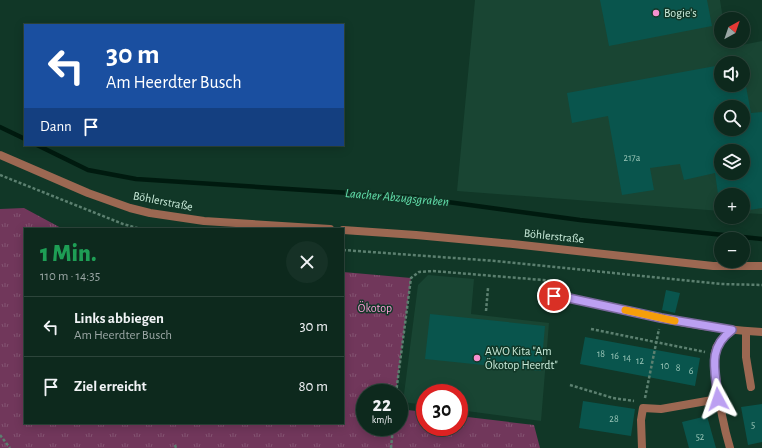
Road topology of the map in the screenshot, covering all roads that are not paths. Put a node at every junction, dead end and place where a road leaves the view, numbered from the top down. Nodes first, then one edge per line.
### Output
1 (0, 155) edge
2 (314, 228) edge
3 (344, 230) edge
4 (762, 266) edge
5 (554, 296) road end
6 (732, 330) junction
7 (746, 331) junction
8 (762, 332) edge
9 (751, 387) dead end
10 (718, 399) junction
11 (642, 448) edge
12 (730, 448) edge

1 - 2 street, Böhlerstraße
3 - 4 street, Böhlerstraße
5 - 6 street
6 - 7 street
6 - 10 street
7 - 8 street
7 - 9 street
10 - 11 street
10 - 12 street

